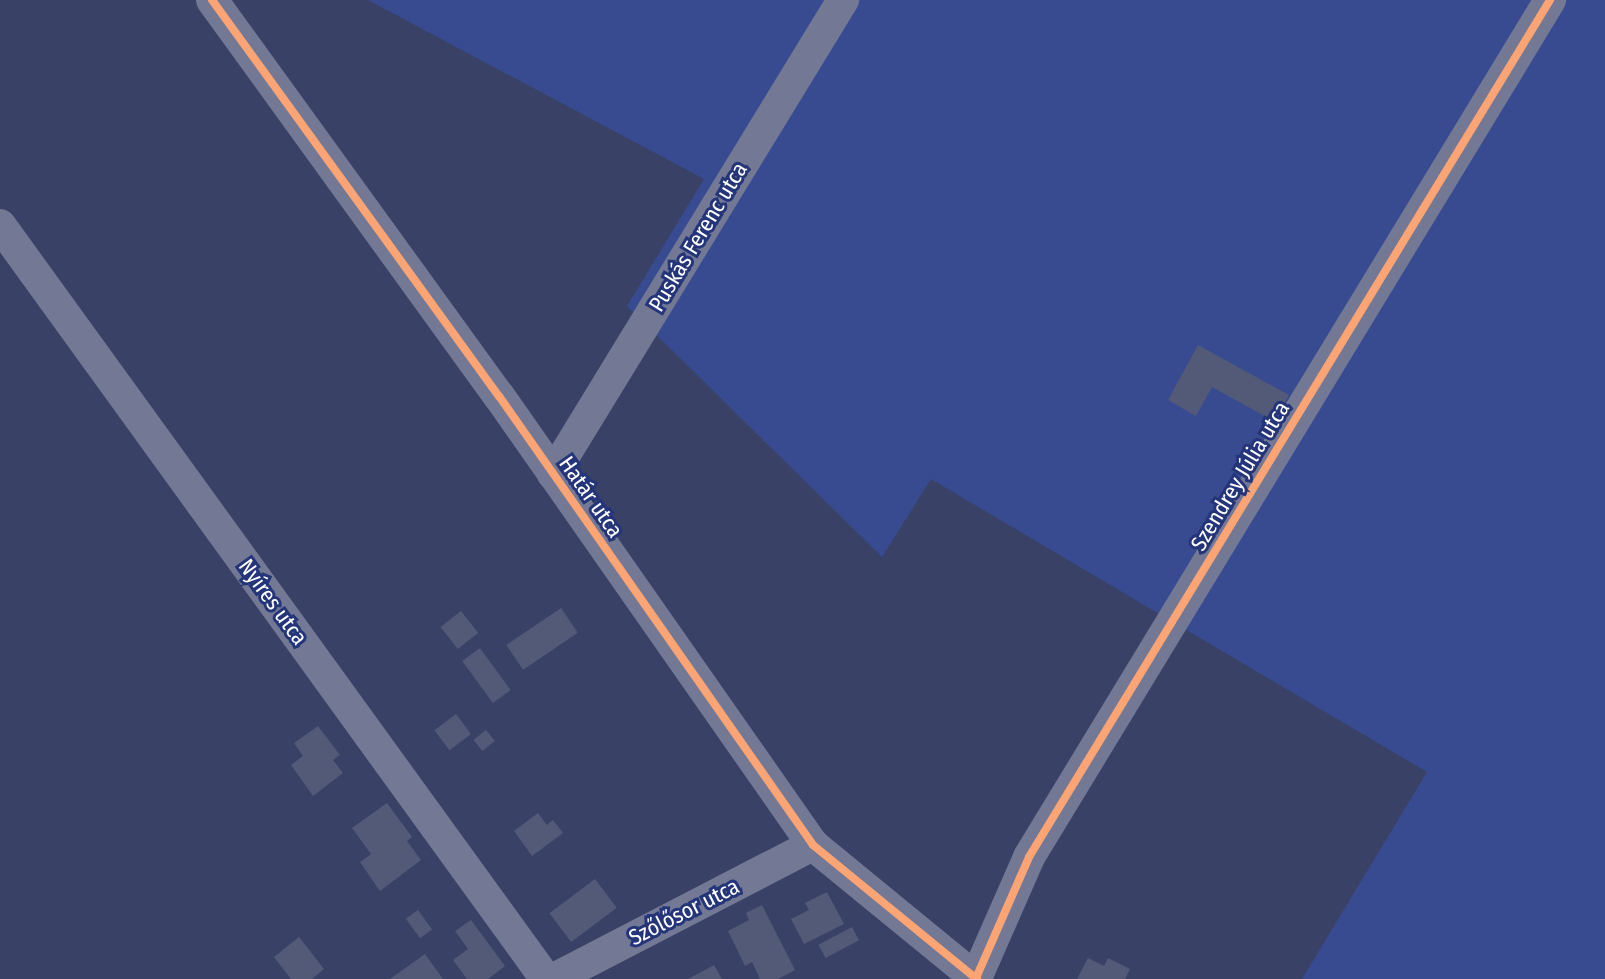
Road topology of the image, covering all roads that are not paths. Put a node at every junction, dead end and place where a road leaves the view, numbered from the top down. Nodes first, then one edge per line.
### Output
1 (212, 0) edge
2 (843, 0) edge
3 (1550, 0) edge
4 (0, 225) edge
5 (553, 474) junction
6 (813, 845) junction
7 (977, 978) edge
8 (546, 979) edge
9 (554, 979) edge

1 - 5 street, Határ utca
2 - 5 street, Puskás Ferenc utca
3 - 7 street, Szendrey Júlia utca
4 - 8 street, Nyíres utca
5 - 6 street, Határ utca
6 - 7 street, Határ utca
6 - 9 street, Szőlősor utca

